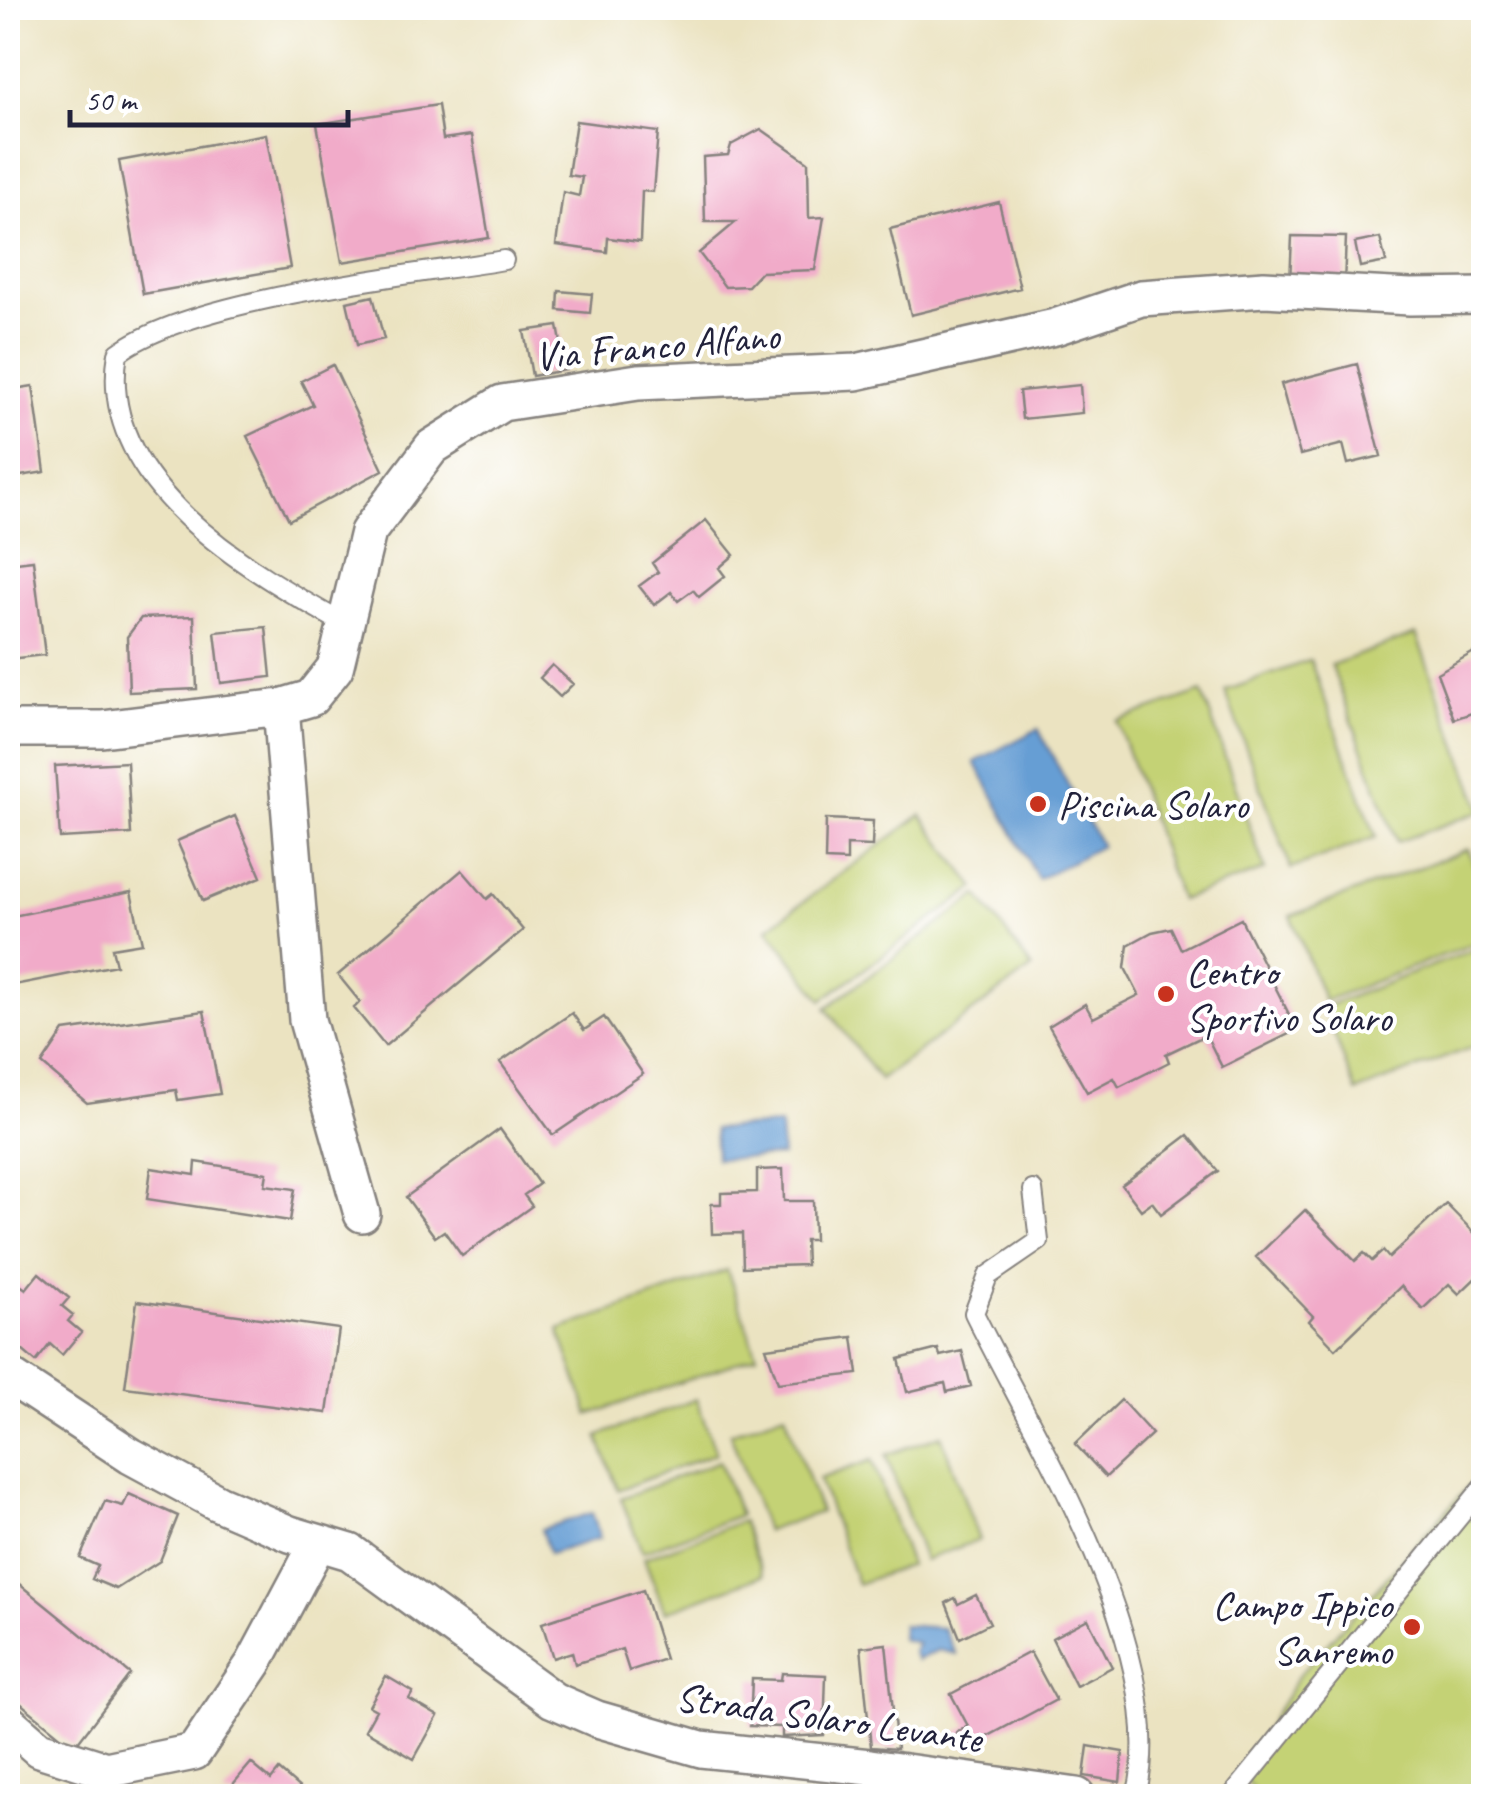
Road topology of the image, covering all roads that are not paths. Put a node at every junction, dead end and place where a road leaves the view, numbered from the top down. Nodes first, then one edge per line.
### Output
1 (504, 260) dead end
2 (1484, 296) edge
3 (346, 626) junction
4 (280, 707) junction
5 (8, 729) edge
6 (1033, 1190) dead end
7 (362, 1214) dead end
8 (8, 1376) edge
9 (1484, 1486) edge
10 (318, 1543) junction
11 (8, 1722) edge
12 (1078, 1796) edge
13 (1136, 1796) edge
14 (1232, 1796) edge

1 - 3 lane
2 - 3 street, Via Franco Alfano
3 - 4 street, Via Franco Alfano
4 - 5 street, Via Franco Alfano
4 - 7 street
6 - 13 lane
8 - 10 street, Strada Solaro Levante
9 - 14 lane
10 - 11 street
10 - 12 street, Strada Solaro Levante

